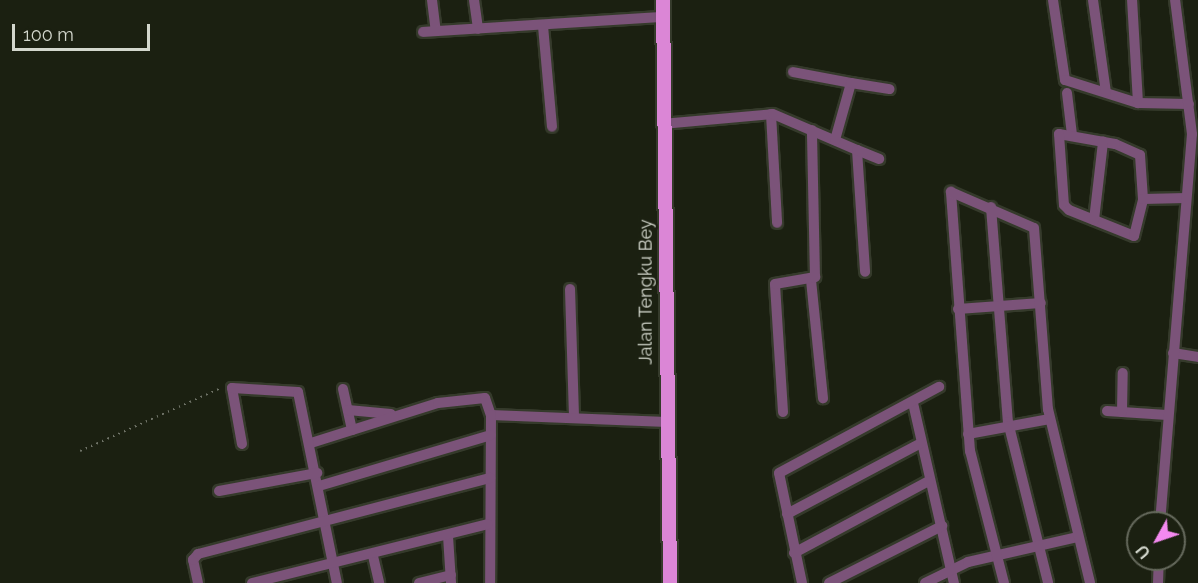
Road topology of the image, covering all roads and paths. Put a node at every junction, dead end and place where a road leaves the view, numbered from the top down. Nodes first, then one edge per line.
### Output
1 (432, 0) edge
2 (474, 0) edge
3 (663, 0) edge
4 (1053, 0) edge
5 (1093, 0) edge
6 (1132, 0) edge
7 (1175, 0) edge
8 (664, 17) junction
9 (543, 26) junction
10 (478, 28) junction
11 (436, 31) junction
12 (423, 32) dead end
13 (793, 72) dead end
14 (850, 83) junction
15 (890, 89) dead end
16 (1106, 92) junction
17 (1067, 93) dead end
18 (1138, 103) junction
19 (1189, 104) junction
20 (771, 114) junction
21 (662, 124) junction
22 (552, 127) dead end
23 (812, 130) junction
24 (1195, 133) edge
25 (1072, 135) junction
26 (835, 140) junction
27 (1102, 142) junction
28 (857, 150) junction
29 (879, 159) dead end
30 (1186, 198) junction
31 (1143, 199) junction
32 (991, 207) junction
33 (1094, 220) junction
34 (777, 223) dead end
35 (865, 272) dead end
36 (811, 280) junction
37 (570, 289) dead end
38 (1041, 303) junction
39 (999, 306) junction
40 (958, 309) junction
41 (1173, 353) junction
42 (1198, 357) edge
43 (1123, 373) dead end
44 (939, 387) dead end
45 (232, 388) junction
46 (343, 389) dead end
47 (823, 398) dead end
48 (913, 403) junction
49 (348, 410) junction
50 (1107, 411) dead end
51 (783, 412) dead end
52 (1122, 412) junction
53 (397, 415) junction
54 (491, 415) junction
55 (1167, 415) junction
56 (574, 418) junction
57 (1050, 418) junction
58 (667, 422) junction
59 (1010, 427) junction
60 (352, 430) junction
61 (968, 434) junction
62 (491, 435) junction
63 (311, 443) junction
64 (921, 443) junction
65 (242, 444) dead end
66 (80, 451) dead end
67 (317, 473) junction
68 (490, 478) junction
69 (929, 481) junction
70 (319, 486) junction
71 (219, 491) dead end
72 (1161, 511) edge
73 (787, 514) junction
74 (325, 522) junction
75 (488, 524) junction
76 (942, 526) junction
77 (448, 536) junction
78 (1078, 537) junction
79 (1039, 546) junction
80 (794, 552) junction
81 (999, 555) junction
82 (373, 556) junction
83 (333, 564) junction
84 (951, 569) junction
85 (451, 579) edge
86 (930, 582) edge
87 (198, 583) edge
88 (252, 583) edge
89 (337, 583) edge
90 (379, 583) edge
91 (418, 583) edge
92 (490, 583) edge
93 (670, 583) edge
94 (802, 583) edge
95 (829, 583) edge
96 (954, 583) edge
97 (1004, 583) edge
98 (1048, 583) edge
99 (1090, 583) edge

1 - 11 street
2 - 10 street
3 - 8 main road, Jalan Tengku Bey
4 - 16 street
5 - 16 street
6 - 18 street
7 - 19 street
8 - 9 street
8 - 21 main road, Jalan Tengku Bey
9 - 10 street
9 - 22 street
10 - 11 street
11 - 12 street
13 - 14 street
14 - 15 street
14 - 26 street
16 - 18 street
17 - 25 street
18 - 19 street
19 - 24 street
20 - 21 street
20 - 23 street
20 - 34 street
21 - 58 main road, Jalan Tengku Bey
23 - 26 street
23 - 36 street
24 - 30 street
25 - 27 street
25 - 33 street
26 - 28 street
27 - 31 street
27 - 33 street
28 - 29 street
28 - 35 street
30 - 31 street
30 - 41 street
31 - 33 street
32 - 38 street
32 - 39 street
32 - 40 street
36 - 47 street
36 - 51 street
37 - 56 street
38 - 39 street
38 - 57 street
39 - 40 street
39 - 59 street
40 - 61 street
41 - 42 street
41 - 55 street
43 - 52 street
44 - 48 street
45 - 63 street
45 - 65 street
45 - 66 path
46 - 49 street
48 - 64 street
48 - 73 street
49 - 53 street
49 - 60 street
50 - 52 street
52 - 55 street
53 - 54 street
53 - 60 street
54 - 56 street
54 - 62 street
55 - 72 street
56 - 58 street
57 - 59 street
57 - 78 street
58 - 93 main road, Jalan Tengku Bey
59 - 61 street
59 - 79 street
60 - 63 street
61 - 81 street
62 - 68 street
62 - 70 street
63 - 67 street
64 - 69 street
64 - 73 street
67 - 70 street
67 - 71 street
68 - 74 street
68 - 75 street
69 - 76 street
69 - 80 street
70 - 74 street
73 - 80 street
74 - 83 street
74 - 87 street
75 - 77 street
75 - 92 street
76 - 84 street
76 - 95 street
77 - 82 street
77 - 85 street
78 - 79 street
78 - 99 street
79 - 81 street
79 - 98 street
80 - 94 street
81 - 84 street
81 - 97 street
82 - 83 street
82 - 90 street
83 - 88 street
83 - 89 street
84 - 86 street
84 - 96 street
85 - 91 street

